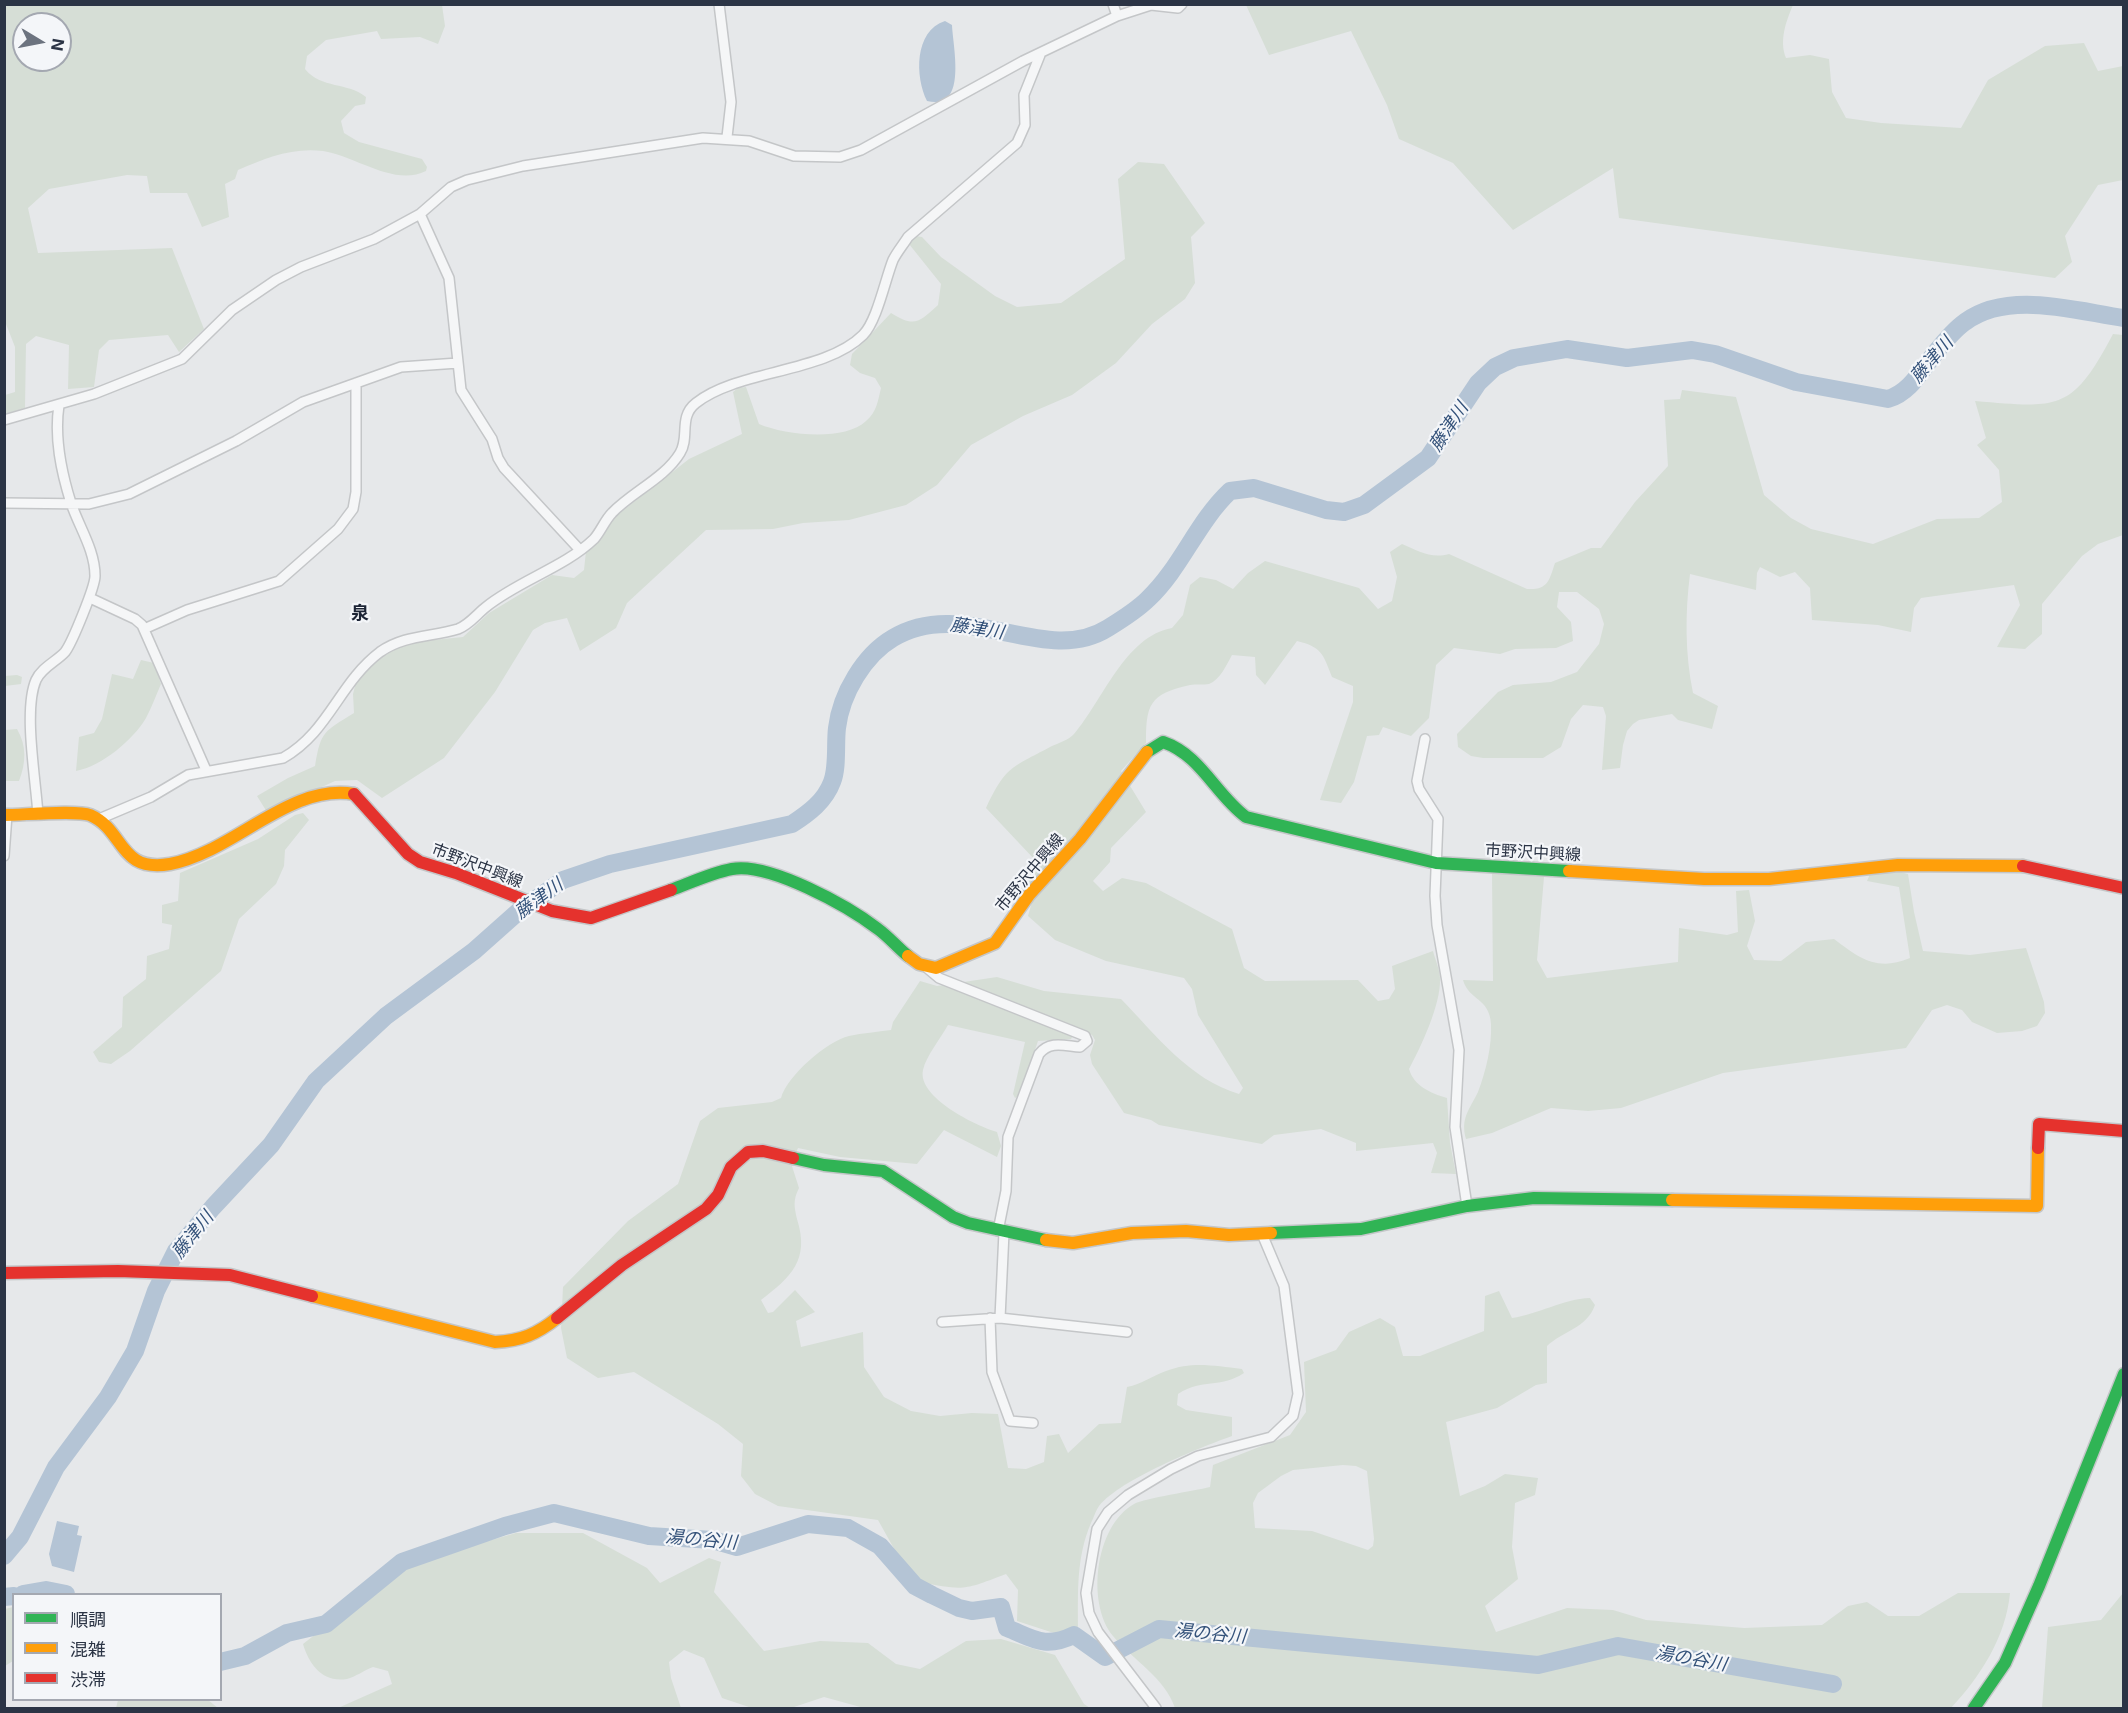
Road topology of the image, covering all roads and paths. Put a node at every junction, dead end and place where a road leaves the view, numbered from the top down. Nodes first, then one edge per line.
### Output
1 (719, 4) edge
2 (1113, 4) edge
3 (1182, 4) edge
4 (1116, 16) junction
5 (1040, 55) junction
6 (727, 137) junction
7 (420, 214) junction
8 (458, 363) junction
9 (356, 383) junction
10 (59, 405) junction
11 (4, 420) edge
12 (4, 503) edge
13 (71, 503) junction
14 (579, 549) junction
15 (90, 598) junction
16 (144, 629) junction
17 (1425, 739) dead end
18 (206, 770) junction
19 (6, 815) edge
20 (39, 815) junction
21 (99, 819) junction
22 (4, 856) edge
23 (1436, 863) junction
24 (2124, 888) edge
25 (927, 968) junction
26 (2124, 1131) edge
27 (1467, 1206) junction
28 (1001, 1232) junction
29 (1262, 1234) junction
30 (4, 1273) edge
31 (995, 1318) junction
32 (942, 1322) dead end
33 (1127, 1332) dead end
34 (2124, 1374) edge
35 (1033, 1423) dead end
36 (1156, 1708) edge
37 (1974, 1708) edge

1 - 6 street
2 - 4 street
3 - 4 street
4 - 5 street
5 - 6 street
5 - 14 street
6 - 7 street
7 - 8 street
7 - 10 street
8 - 9 street
8 - 14 street
9 - 13 street
9 - 16 street
10 - 11 street
10 - 13 street
12 - 13 street
13 - 15 street
14 - 18 street
15 - 16 street
15 - 20 street
16 - 18 street
17 - 23 street
18 - 21 street
19 - 20 street
19 - 22 street
20 - 21 street
21 - 25 street, 市野沢中興線
23 - 24 street, 市野沢中興線
23 - 25 street, 市野沢中興線
23 - 27 street
25 - 28 street
26 - 27 street
27 - 29 street
28 - 29 street
28 - 30 street
28 - 31 street
29 - 36 street
31 - 32 street
31 - 33 street
31 - 35 street
34 - 37 street

